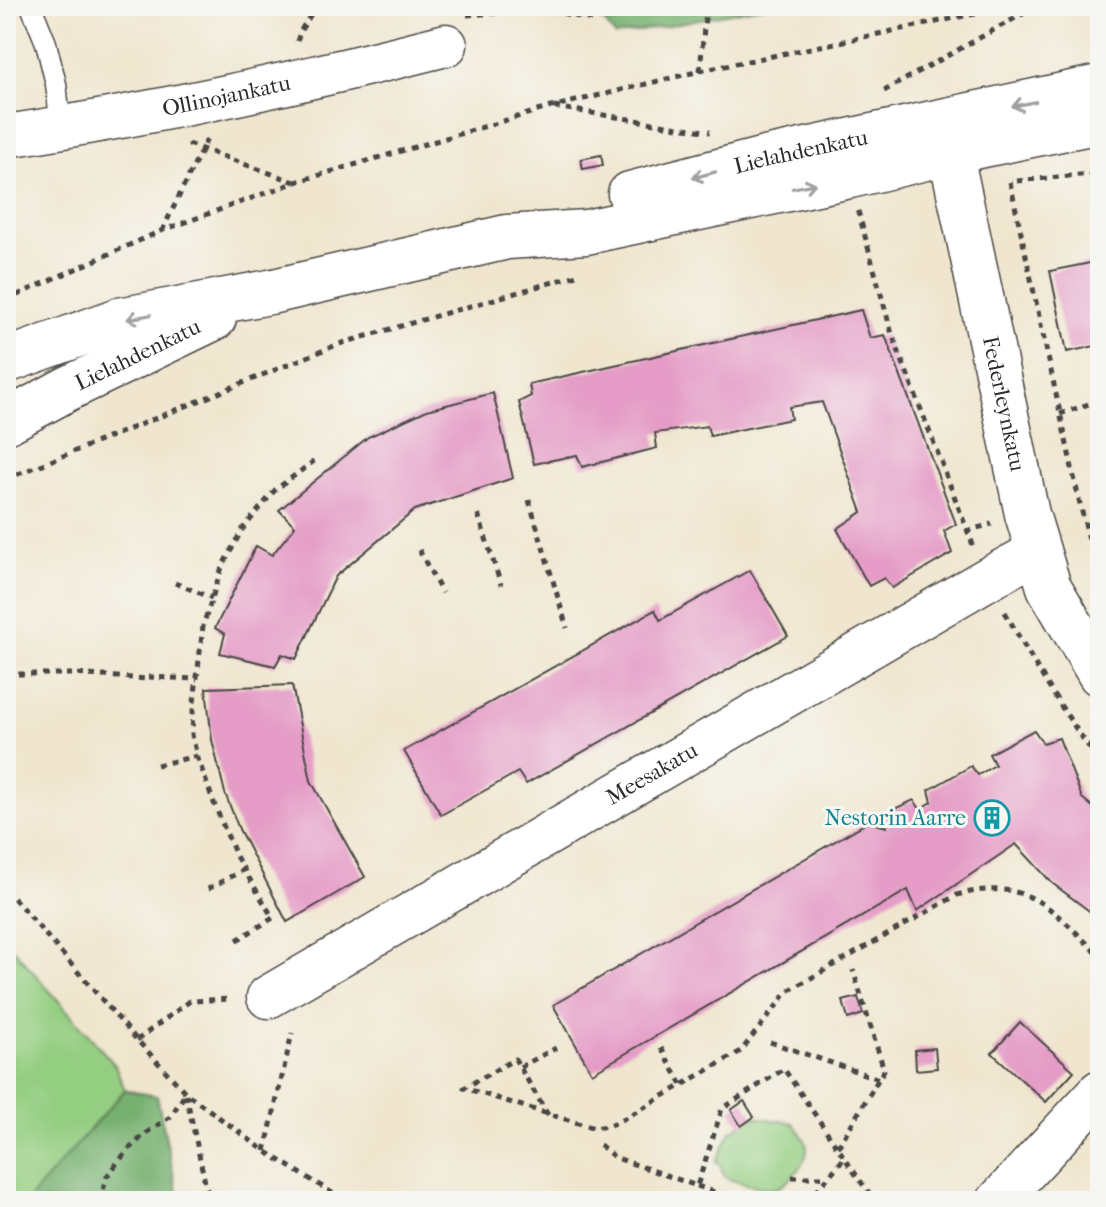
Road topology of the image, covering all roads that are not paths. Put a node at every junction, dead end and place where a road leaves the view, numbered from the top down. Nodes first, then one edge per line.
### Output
1 (31, 6) edge
2 (456, 30) road end
3 (1100, 87) edge
4 (1100, 121) edge
5 (61, 128) junction
6 (6, 136) edge
7 (952, 155) junction
8 (270, 292) junction
9 (6, 361) edge
10 (6, 422) edge
11 (1037, 552) junction
12 (1100, 674) edge
13 (268, 997) dead end
14 (1100, 1091) edge
15 (998, 1201) edge

1 - 5 lane
2 - 5 street, Ollinojankatu
3 -> 7 main road, Lielahdenkatu
4 - 7 main road, Lielahdenkatu
5 - 6 street, Ollinojankatu
7 - 8 main road, Lielahdenkatu
7 - 11 main road, Federleynkatu
8 -> 9 main road, Lielahdenkatu
8 - 10 main road, Lielahdenkatu
11 - 12 main road, Federleynkatu
11 - 13 street, Meesakatu
14 - 15 street

